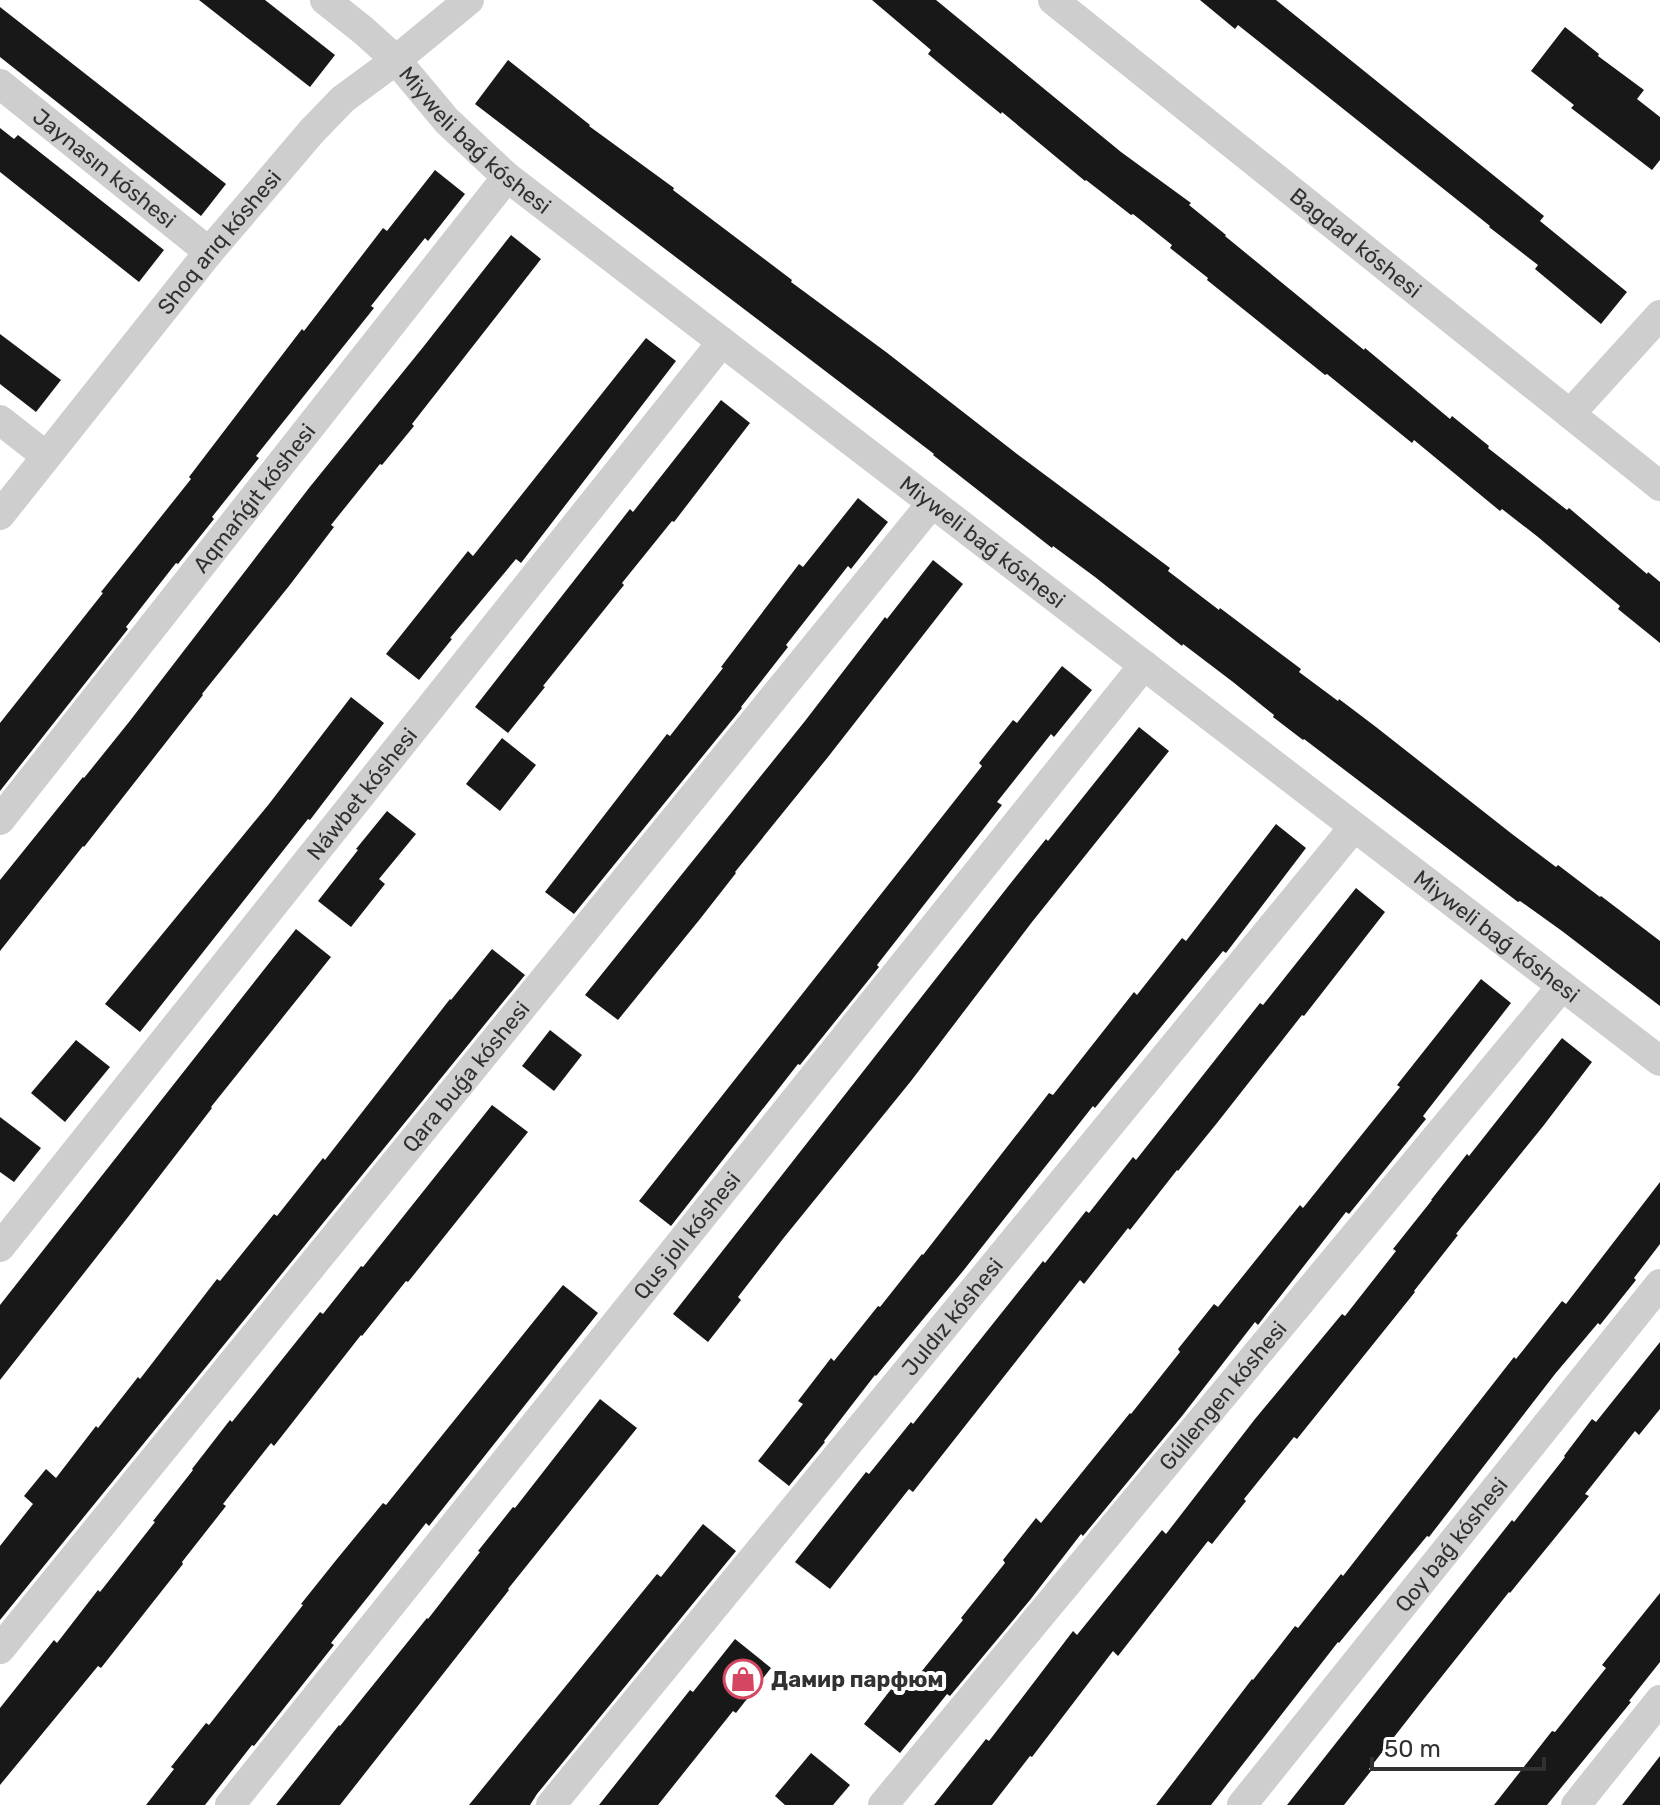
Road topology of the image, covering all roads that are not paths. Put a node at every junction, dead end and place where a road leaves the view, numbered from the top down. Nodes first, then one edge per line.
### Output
1 (325, 0) edge
2 (469, 0) edge
3 (1053, 0) edge
4 (396, 60) junction
5 (0, 84) edge
6 (507, 177) junction
7 (209, 252) junction
8 (1660, 315) edge
9 (722, 342) junction
10 (1570, 414) junction
11 (0, 420) edge
12 (46, 456) junction
13 (1660, 486) edge
14 (932, 503) junction
15 (0, 515) edge
16 (1144, 665) junction
17 (0, 820) edge
18 (1354, 827) junction
19 (1562, 986) junction
20 (1660, 1061) edge
21 (0, 1247) edge
22 (1660, 1284) edge
23 (0, 1649) edge
24 (1660, 1700) edge
25 (230, 1805) edge
26 (551, 1805) edge
27 (883, 1805) edge
28 (1242, 1805) edge
29 (1576, 1805) edge

1 - 4 street, Miyweli baǵ kóshesi
2 - 4 street, Shoq arıq kóshesi
3 - 10 street, Bagdad kóshesi
4 - 6 street, Miyweli baǵ kóshesi
4 - 7 street, Shoq arıq kóshesi
5 - 7 street, Jaynasın kóshesi
6 - 9 street, Miyweli baǵ kóshesi
6 - 17 street, Aqmańǵıt kóshesi
7 - 12 street, Shoq arıq kóshesi
8 - 10 street
9 - 14 street, Miyweli baǵ kóshesi
9 - 21 street, Náwbet kóshesi
10 - 13 street, Bagdad kóshesi
11 - 12 street
12 - 15 street, Shoq arıq kóshesi
14 - 16 street, Miyweli baǵ kóshesi
14 - 23 street, Qara buǵa kóshesi
16 - 18 street, Miyweli baǵ kóshesi
16 - 25 street, Qus jolı kóshesi
18 - 19 street, Miyweli baǵ kóshesi
18 - 26 street, Juldız kóshesi
19 - 20 street, Miyweli baǵ kóshesi
19 - 27 street, Gúllengen kóshesi
22 - 28 street, Qoy baǵ kóshesi
24 - 29 street

